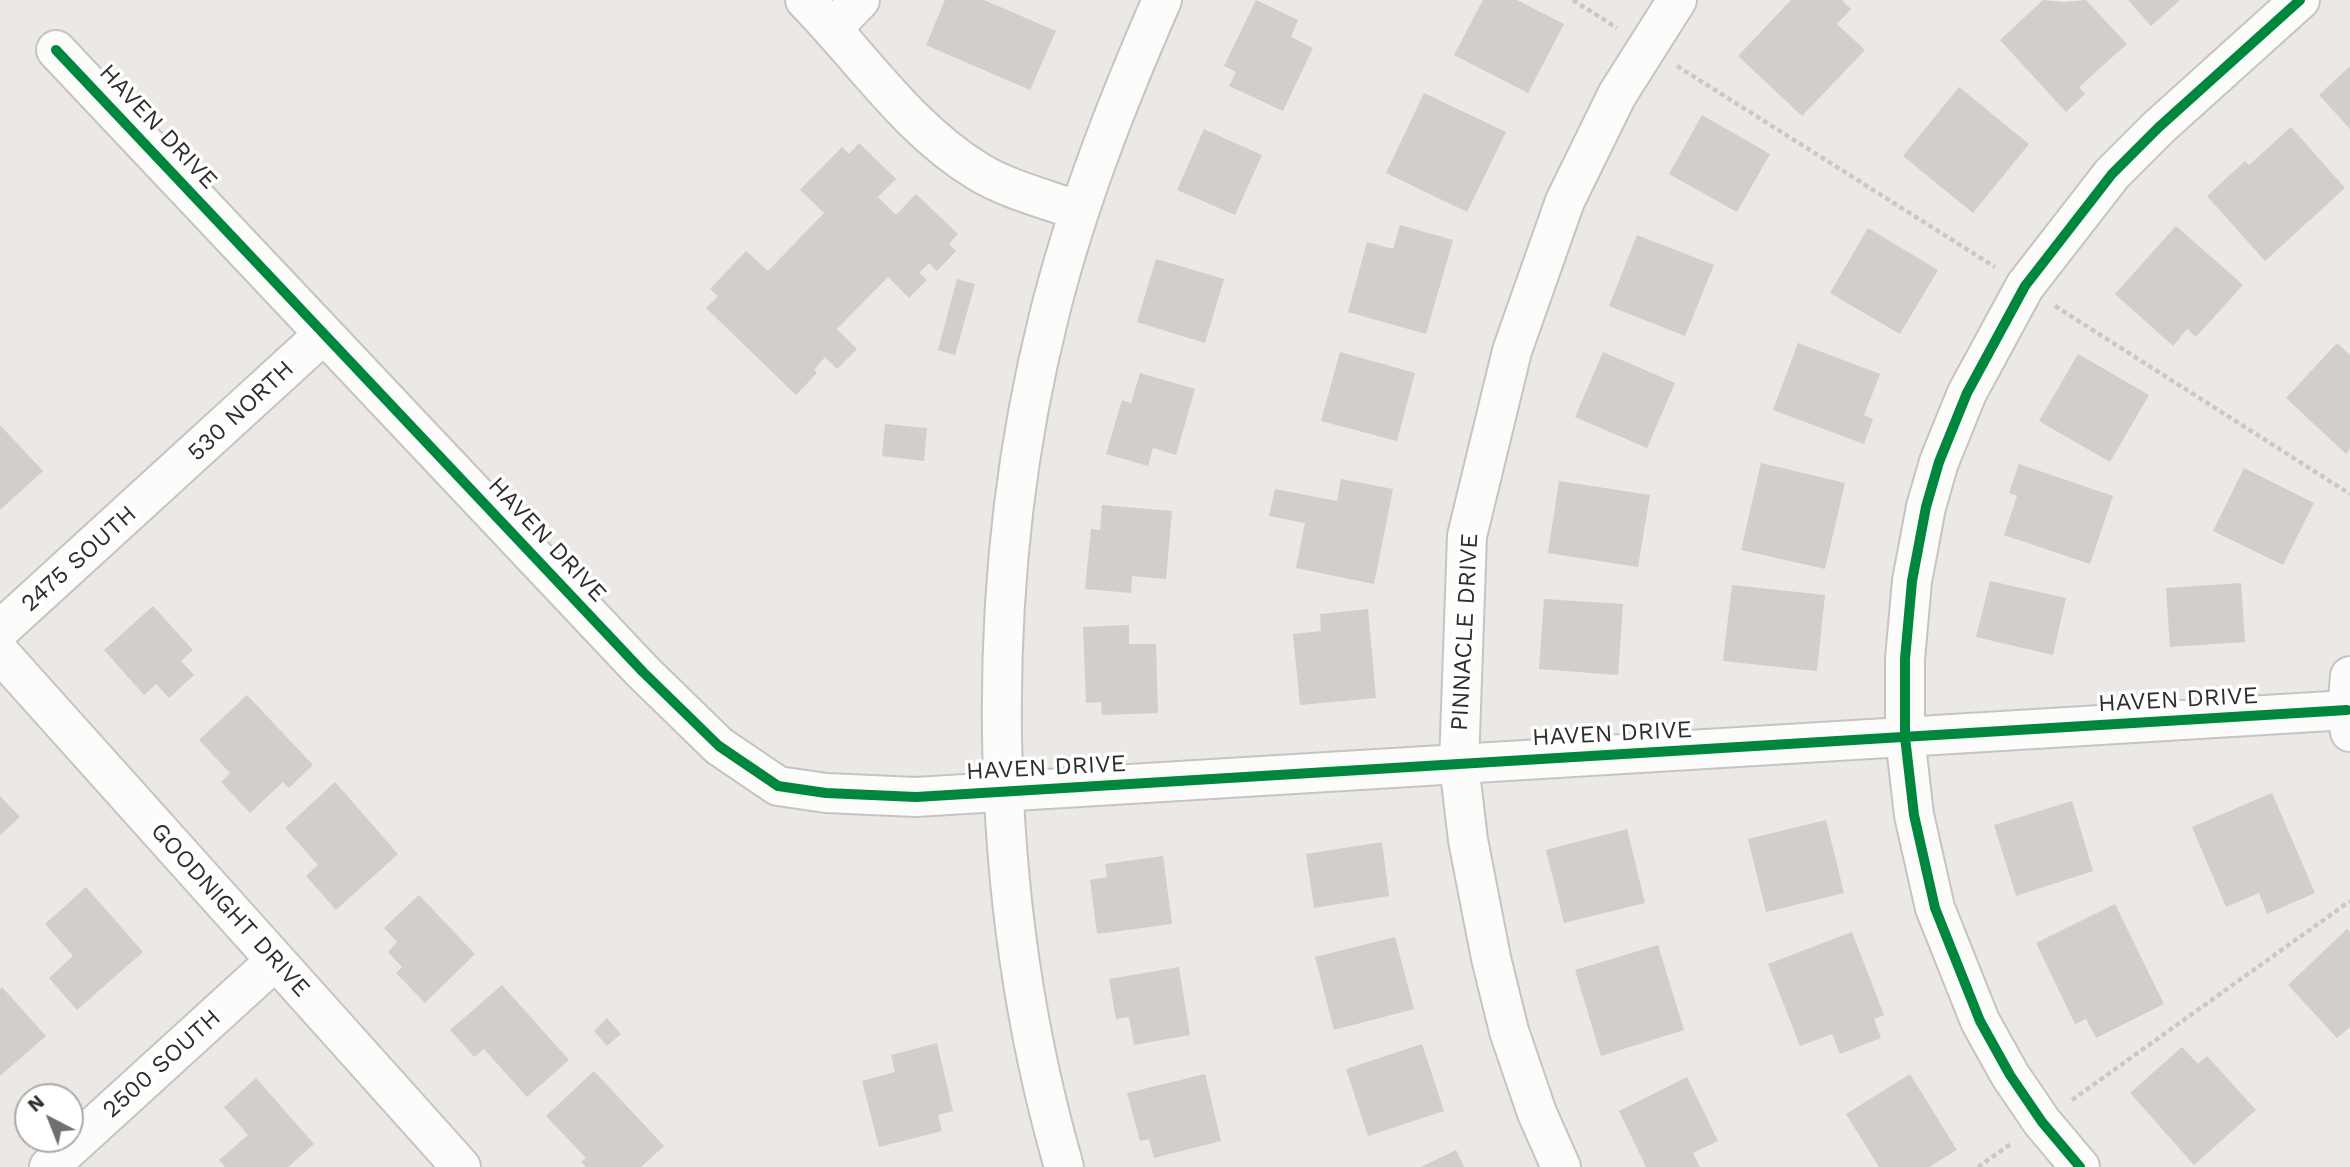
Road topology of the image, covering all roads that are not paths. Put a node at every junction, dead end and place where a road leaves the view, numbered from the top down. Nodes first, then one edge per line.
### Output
1 (805, 0) edge
2 (859, 0) edge
3 (1162, 0) edge
4 (1677, 0) edge
5 (2300, 0) edge
6 (833, 28) junction
7 (56, 50) dead end
8 (1079, 211) junction
9 (324, 334) junction
10 (157, 488) joint
11 (0, 631) edge
12 (0, 653) edge
13 (2349, 706) edge
14 (1905, 737) junction
15 (1459, 764) junction
16 (1005, 791) junction
17 (275, 961) junction
18 (49, 1167) edge
19 (461, 1167) edge
20 (1064, 1167) edge
21 (1561, 1167) edge
22 (2080, 1167) edge

1 - 6 street
2 - 6 street
3 - 8 street
4 - 15 street, PINNACLE DRIVE
5 - 14 street
6 - 8 street
7 - 9 street, HAVEN DRIVE
8 - 16 street
9 - 10 street, 530 NORTH
9 - 16 street, HAVEN DRIVE
10 - 11 street, 2475 SOUTH
12 - 17 street, GOODNIGHT DRIVE
13 - 14 street, HAVEN DRIVE
14 - 15 street, HAVEN DRIVE
14 - 22 street
15 - 16 street, HAVEN DRIVE
15 - 21 street, PINNACLE DRIVE
16 - 20 street
17 - 18 street, 2500 SOUTH
17 - 19 street, GOODNIGHT DRIVE

